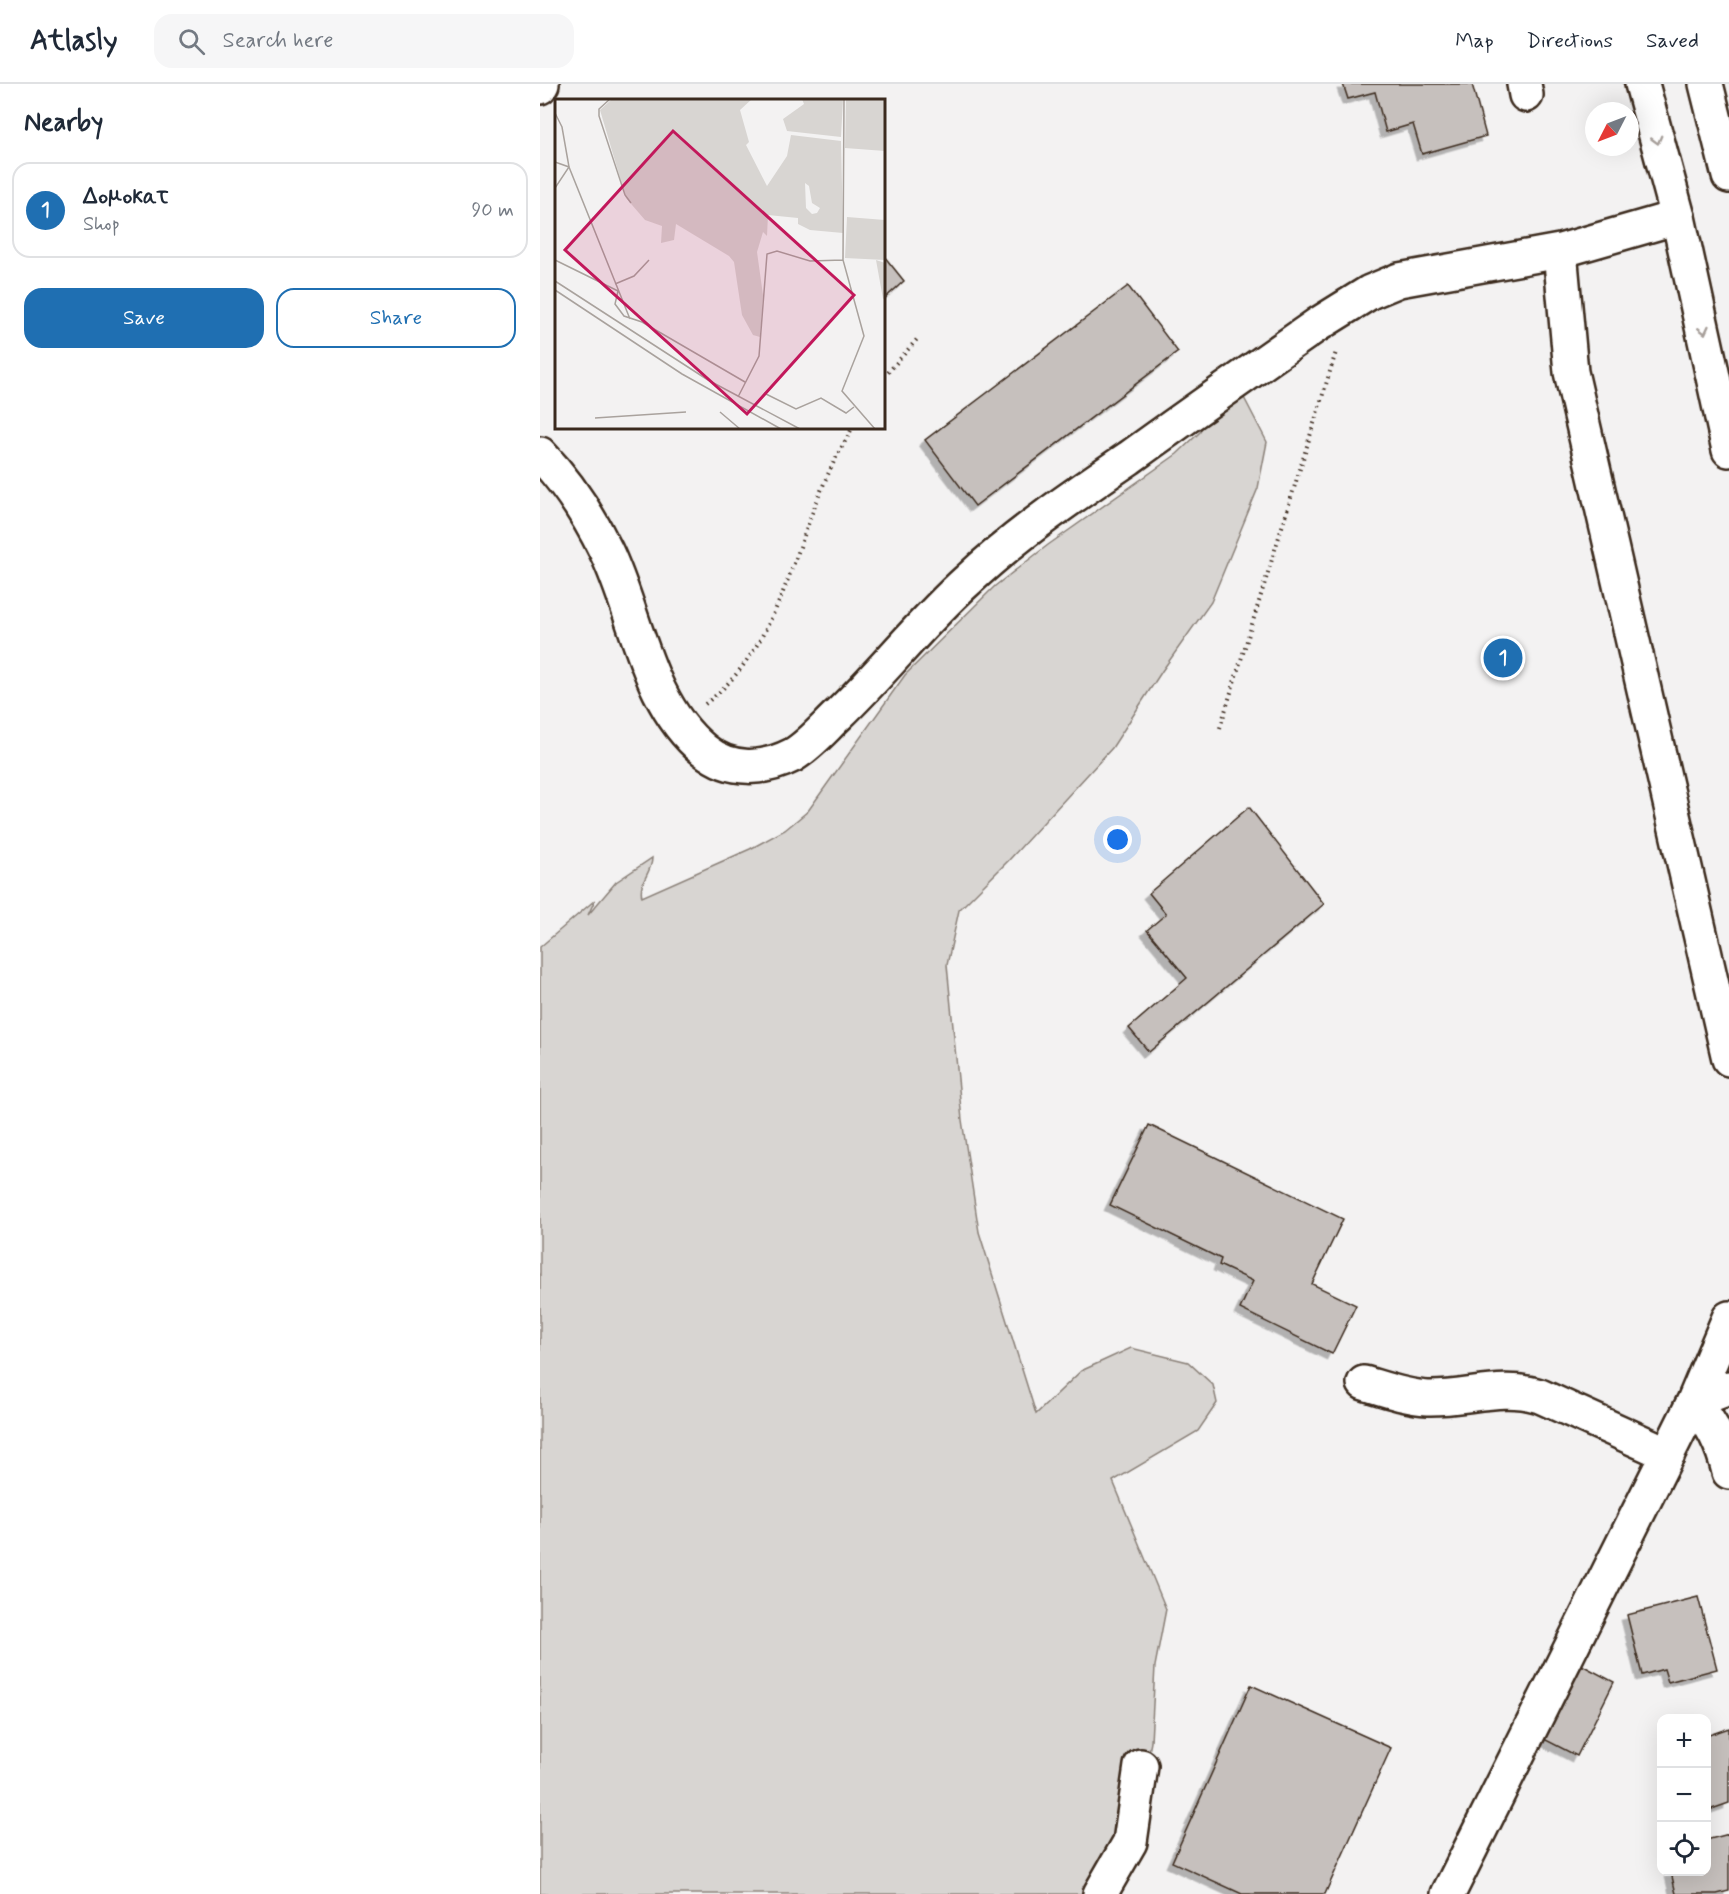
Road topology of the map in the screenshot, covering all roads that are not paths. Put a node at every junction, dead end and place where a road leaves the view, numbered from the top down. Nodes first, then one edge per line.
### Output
1 (1642, 84) edge
2 (1707, 84) edge
3 (1729, 176) edge
4 (1678, 217) junction
5 (1560, 251) junction
6 (1729, 450) edge
7 (540, 454) edge
8 (1729, 1059) edge
9 (1729, 1318) edge
10 (1364, 1383) dead end
11 (1729, 1388) edge
12 (1694, 1401) junction
13 (1668, 1454) junction
14 (1729, 1472) edge
15 (1142, 1766) dead end
16 (1100, 1894) edge
17 (1448, 1894) edge

1 -> 4 street
2 - 3 street
4 - 5 street
4 -> 6 street
5 - 7 street
5 - 8 street
9 - 12 street
10 - 13 street
11 - 12 street
12 - 13 street
12 - 14 street
13 - 17 street
15 - 16 street

